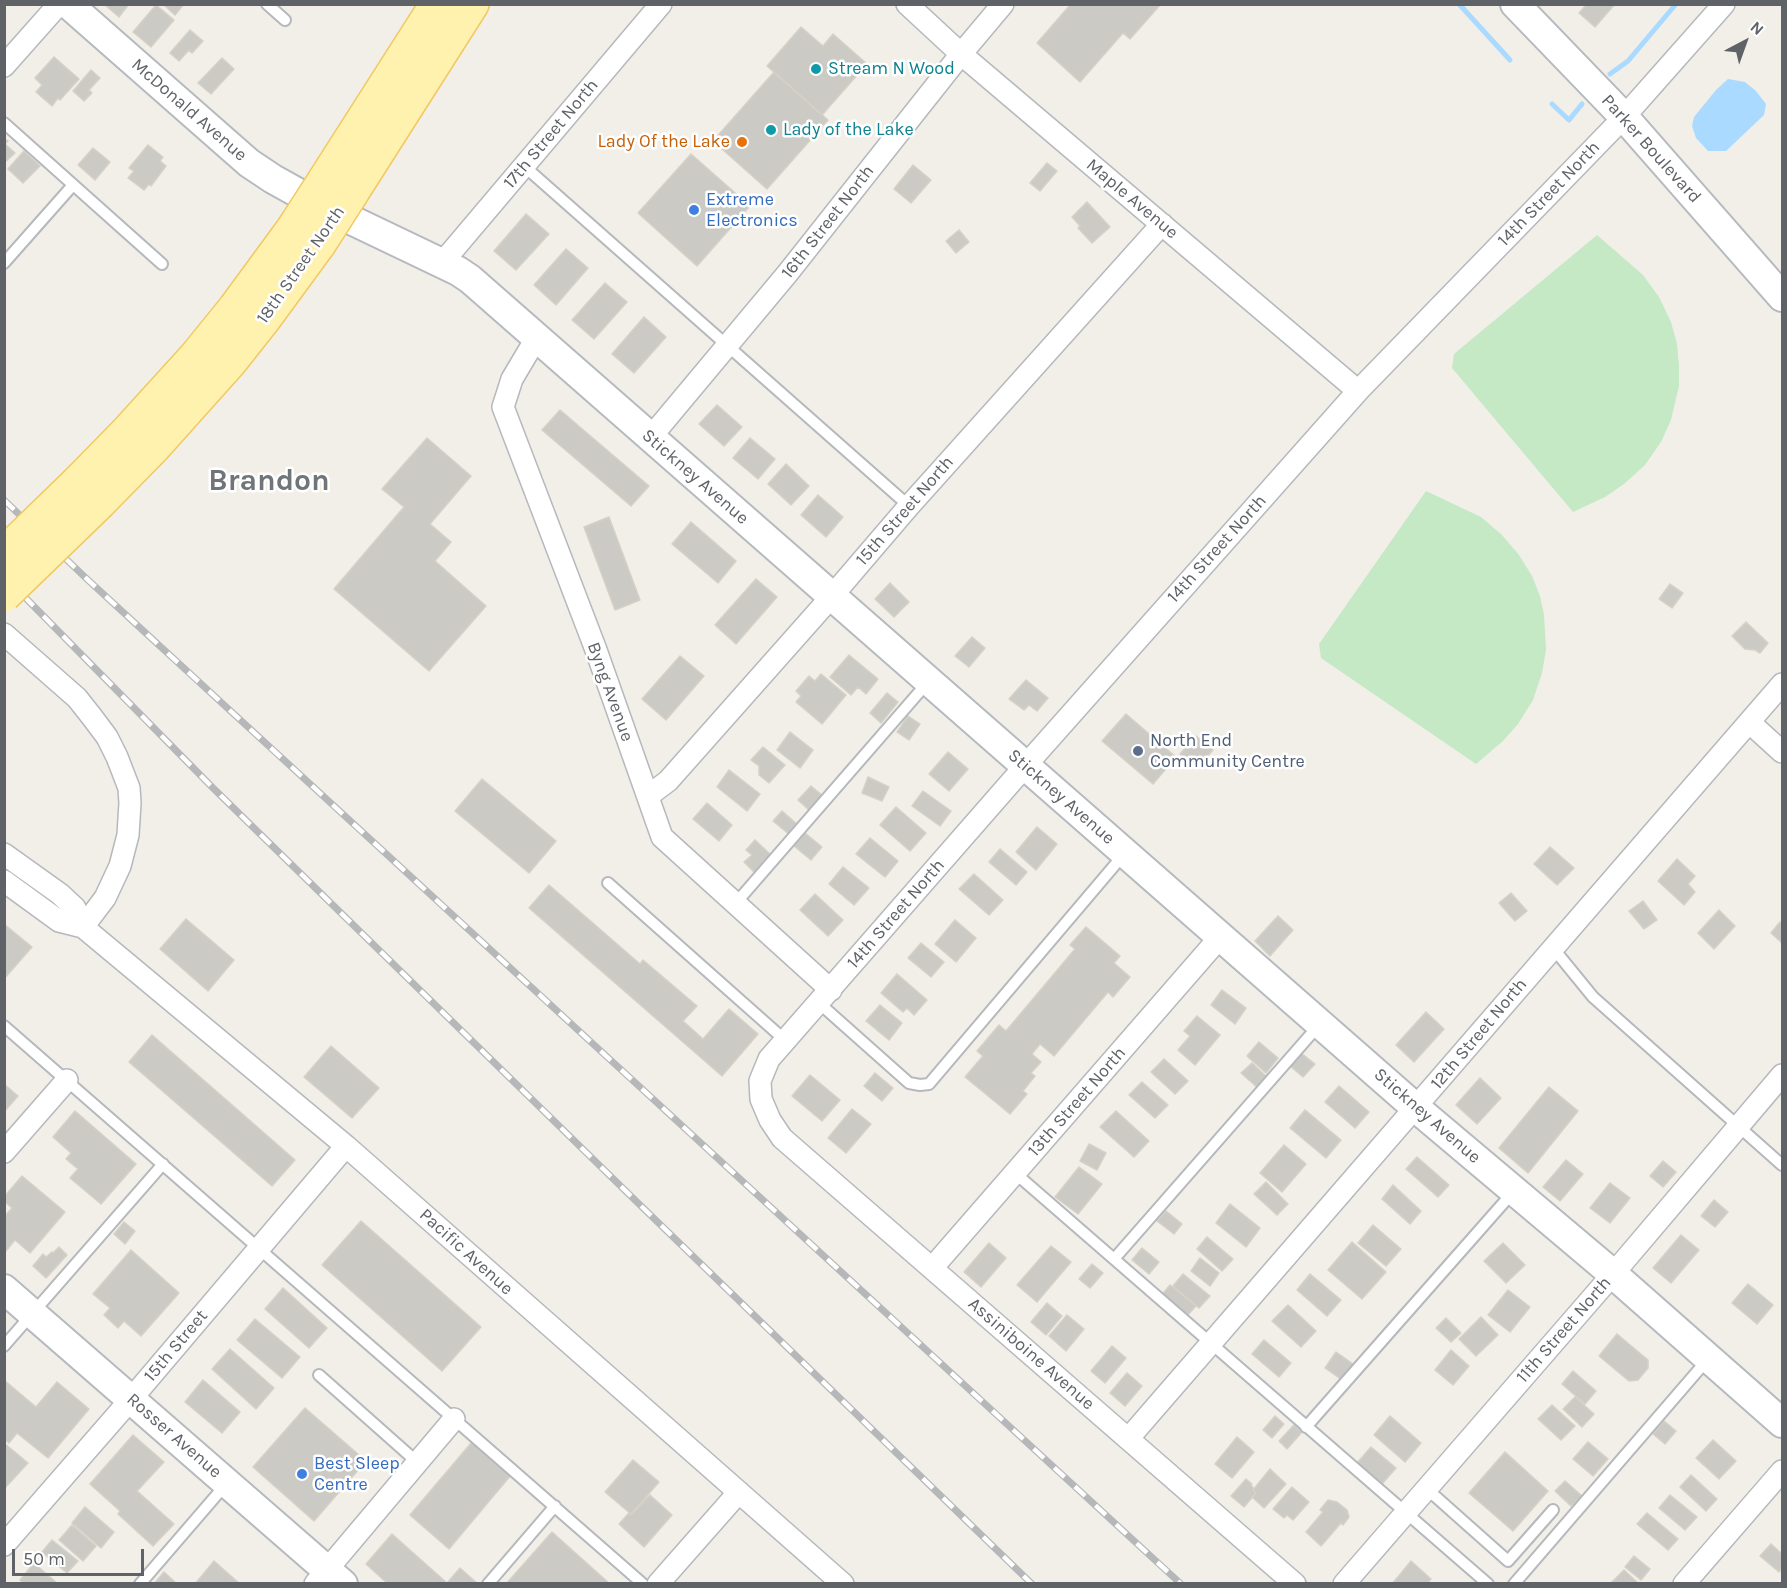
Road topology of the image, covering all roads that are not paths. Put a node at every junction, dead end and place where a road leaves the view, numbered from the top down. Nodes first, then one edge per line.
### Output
1 (59, 4) edge
2 (68, 4) edge
3 (267, 4) edge
4 (437, 4) edge
5 (472, 4) edge
6 (661, 4) edge
7 (907, 4) edge
8 (1004, 4) edge
9 (1515, 4) edge
10 (1724, 4) edge
11 (285, 20) dead end
12 (961, 54) junction
13 (4, 66) edge
14 (1624, 117) junction
15 (4, 123) edge
16 (524, 166) junction
17 (73, 185) junction
18 (331, 193) junction
19 (1162, 224) junction
20 (4, 263) edge
21 (442, 263) junction
22 (162, 264) dead end
23 (1782, 297) edge
24 (537, 337) junction
25 (727, 346) junction
26 (1358, 391) junction
27 (650, 438) junction
28 (89, 493) junction
29 (909, 506) junction
30 (4, 554) edge
31 (4, 595) edge
32 (832, 596) junction
33 (4, 634) edge
34 (928, 682) junction
35 (1782, 684) edge
36 (1749, 722) junction
37 (1782, 752) edge
38 (1026, 765) junction
39 (648, 796) junction
40 (4, 854) edge
41 (1125, 854) junction
42 (4, 881) edge
43 (608, 883) dead end
44 (735, 904) junction
45 (83, 927) junction
46 (1221, 936) junction
47 (1553, 948) junction
48 (825, 997) junction
49 (1320, 1023) junction
50 (4, 1026) edge
51 (786, 1041) junction
52 (1782, 1075) edge
53 (67, 1080) junction
54 (1416, 1108) junction
55 (770, 1120) joint
56 (1739, 1127) junction
57 (346, 1146) junction
58 (4, 1152) edge
59 (163, 1164) junction
60 (1782, 1165) edge
61 (1015, 1173) junction
62 (1514, 1191) junction
63 (259, 1248) junction
64 (1114, 1259) junction
65 (933, 1267) junction
66 (1613, 1274) junction
67 (4, 1289) edge
68 (33, 1313) junction
69 (1211, 1344) junction
70 (4, 1346) edge
71 (1709, 1358) junction
72 (319, 1375) dead end
73 (132, 1398) junction
74 (454, 1419) junction
75 (1782, 1423) edge
76 (1306, 1427) junction
77 (1128, 1439) junction
78 (417, 1462) junction
79 (1782, 1471) edge
80 (227, 1483) junction
81 (1427, 1489) junction
82 (739, 1492) junction
83 (555, 1506) junction
84 (1553, 1510) dead end
85 (1405, 1513) junction
86 (4, 1545) edge
87 (329, 1579) edge
88 (140, 1584) edge
89 (488, 1584) edge
90 (643, 1584) edge
91 (658, 1584) edge
92 (843, 1584) edge
93 (1295, 1584) edge
94 (1344, 1584) edge
95 (1488, 1584) edge
96 (1514, 1584) edge
97 (1684, 1584) edge

1 - 13 street
2 - 18 street, McDonald Avenue
3 - 11 lane
4 - 18 main road, 18th Street North
5 - 18 main road, 18th Street North
6 - 16 street, 17th Street North
7 - 12 street, Maple Avenue
8 - 12 street, 16th Street North
9 - 14 street, Parker Boulevard
10 - 14 street, 14th Street North
12 - 19 street, Maple Avenue
12 - 25 street, 16th Street North
14 - 23 street, Parker Boulevard
14 - 26 street, 14th Street North
15 - 17 lane
16 - 21 street, 17th Street North
16 - 25 lane
17 - 20 lane
17 - 22 lane
18 - 21 street, Stickney Avenue
18 - 28 main road, 18th Street North, bridge
19 - 26 street, Maple Avenue
19 - 29 street, 15th Street North
21 - 24 street, Stickney Avenue
24 - 27 street, Stickney Avenue
24 - 39 street, Byng Avenue
25 - 27 street, 16th Street North
25 - 29 lane
26 - 38 street, 14th Street North
27 - 32 street, Stickney Avenue
28 - 30 main road, bridge
28 - 31 main road, bridge
29 - 32 street, 15th Street North
32 - 34 street, Stickney Avenue
32 - 39 street, 15th Street North
33 - 45 street
34 - 38 street, Stickney Avenue
34 - 44 lane
35 - 36 street, 12th Street North
36 - 37 street
36 - 47 street, 12th Street North
38 - 41 street, Stickney Avenue
38 - 48 street, 14th Street North
39 - 44 street, Byng Avenue
40 - 45 street, Pacific Avenue
41 - 46 street, Stickney Avenue
41 - 48 lane
42 - 45 street, Pacific Avenue
43 - 51 lane
44 - 48 street, Byng Avenue
45 - 57 street, Pacific Avenue
46 - 49 street, Stickney Avenue
46 - 61 street, 13th Street North
47 - 54 street, 12th Street North
47 - 56 lane
48 - 51 street, 14th Street North
49 - 54 street, Stickney Avenue
49 - 64 lane
50 - 53 lane
51 - 55 street, 14th Street North
52 - 56 street, 11th Street North
53 - 58 street
53 - 59 lane
54 - 62 street, Stickney Avenue
54 - 69 street, 12th Street North
55 - 65 street, Assiniboine Avenue
56 - 60 lane
56 - 66 street, 11th Street North
57 - 63 street, 15th Street
57 - 82 street, Pacific Avenue
59 - 63 lane
59 - 68 lane
61 - 64 lane
61 - 65 street, 13th Street North
62 - 66 street, Stickney Avenue
62 - 76 lane
63 - 73 street, 15th Street
63 - 74 lane
64 - 69 lane
65 - 77 street, Assiniboine Avenue
66 - 71 street, Stickney Avenue
66 - 81 street, 11th Street North
67 - 68 street, Rosser Avenue
68 - 70 lane
68 - 73 street, Rosser Avenue
69 - 76 lane
69 - 77 street, 12th Street North
71 - 75 street, Stickney Avenue
71 - 96 lane
72 - 78 lane
73 - 80 street, Rosser Avenue
73 - 86 street, 15th Street
74 - 78 street
74 - 83 lane
76 - 85 lane
77 - 93 street, Assiniboine Avenue
78 - 87 street
79 - 97 street
80 - 87 street, Rosser Avenue
80 - 88 lane
81 - 84 lane
81 - 85 street, 11th Street North
82 - 91 street
82 - 92 street, Pacific Avenue
83 - 89 lane
83 - 90 lane
85 - 94 street, 11th Street North
85 - 95 lane

